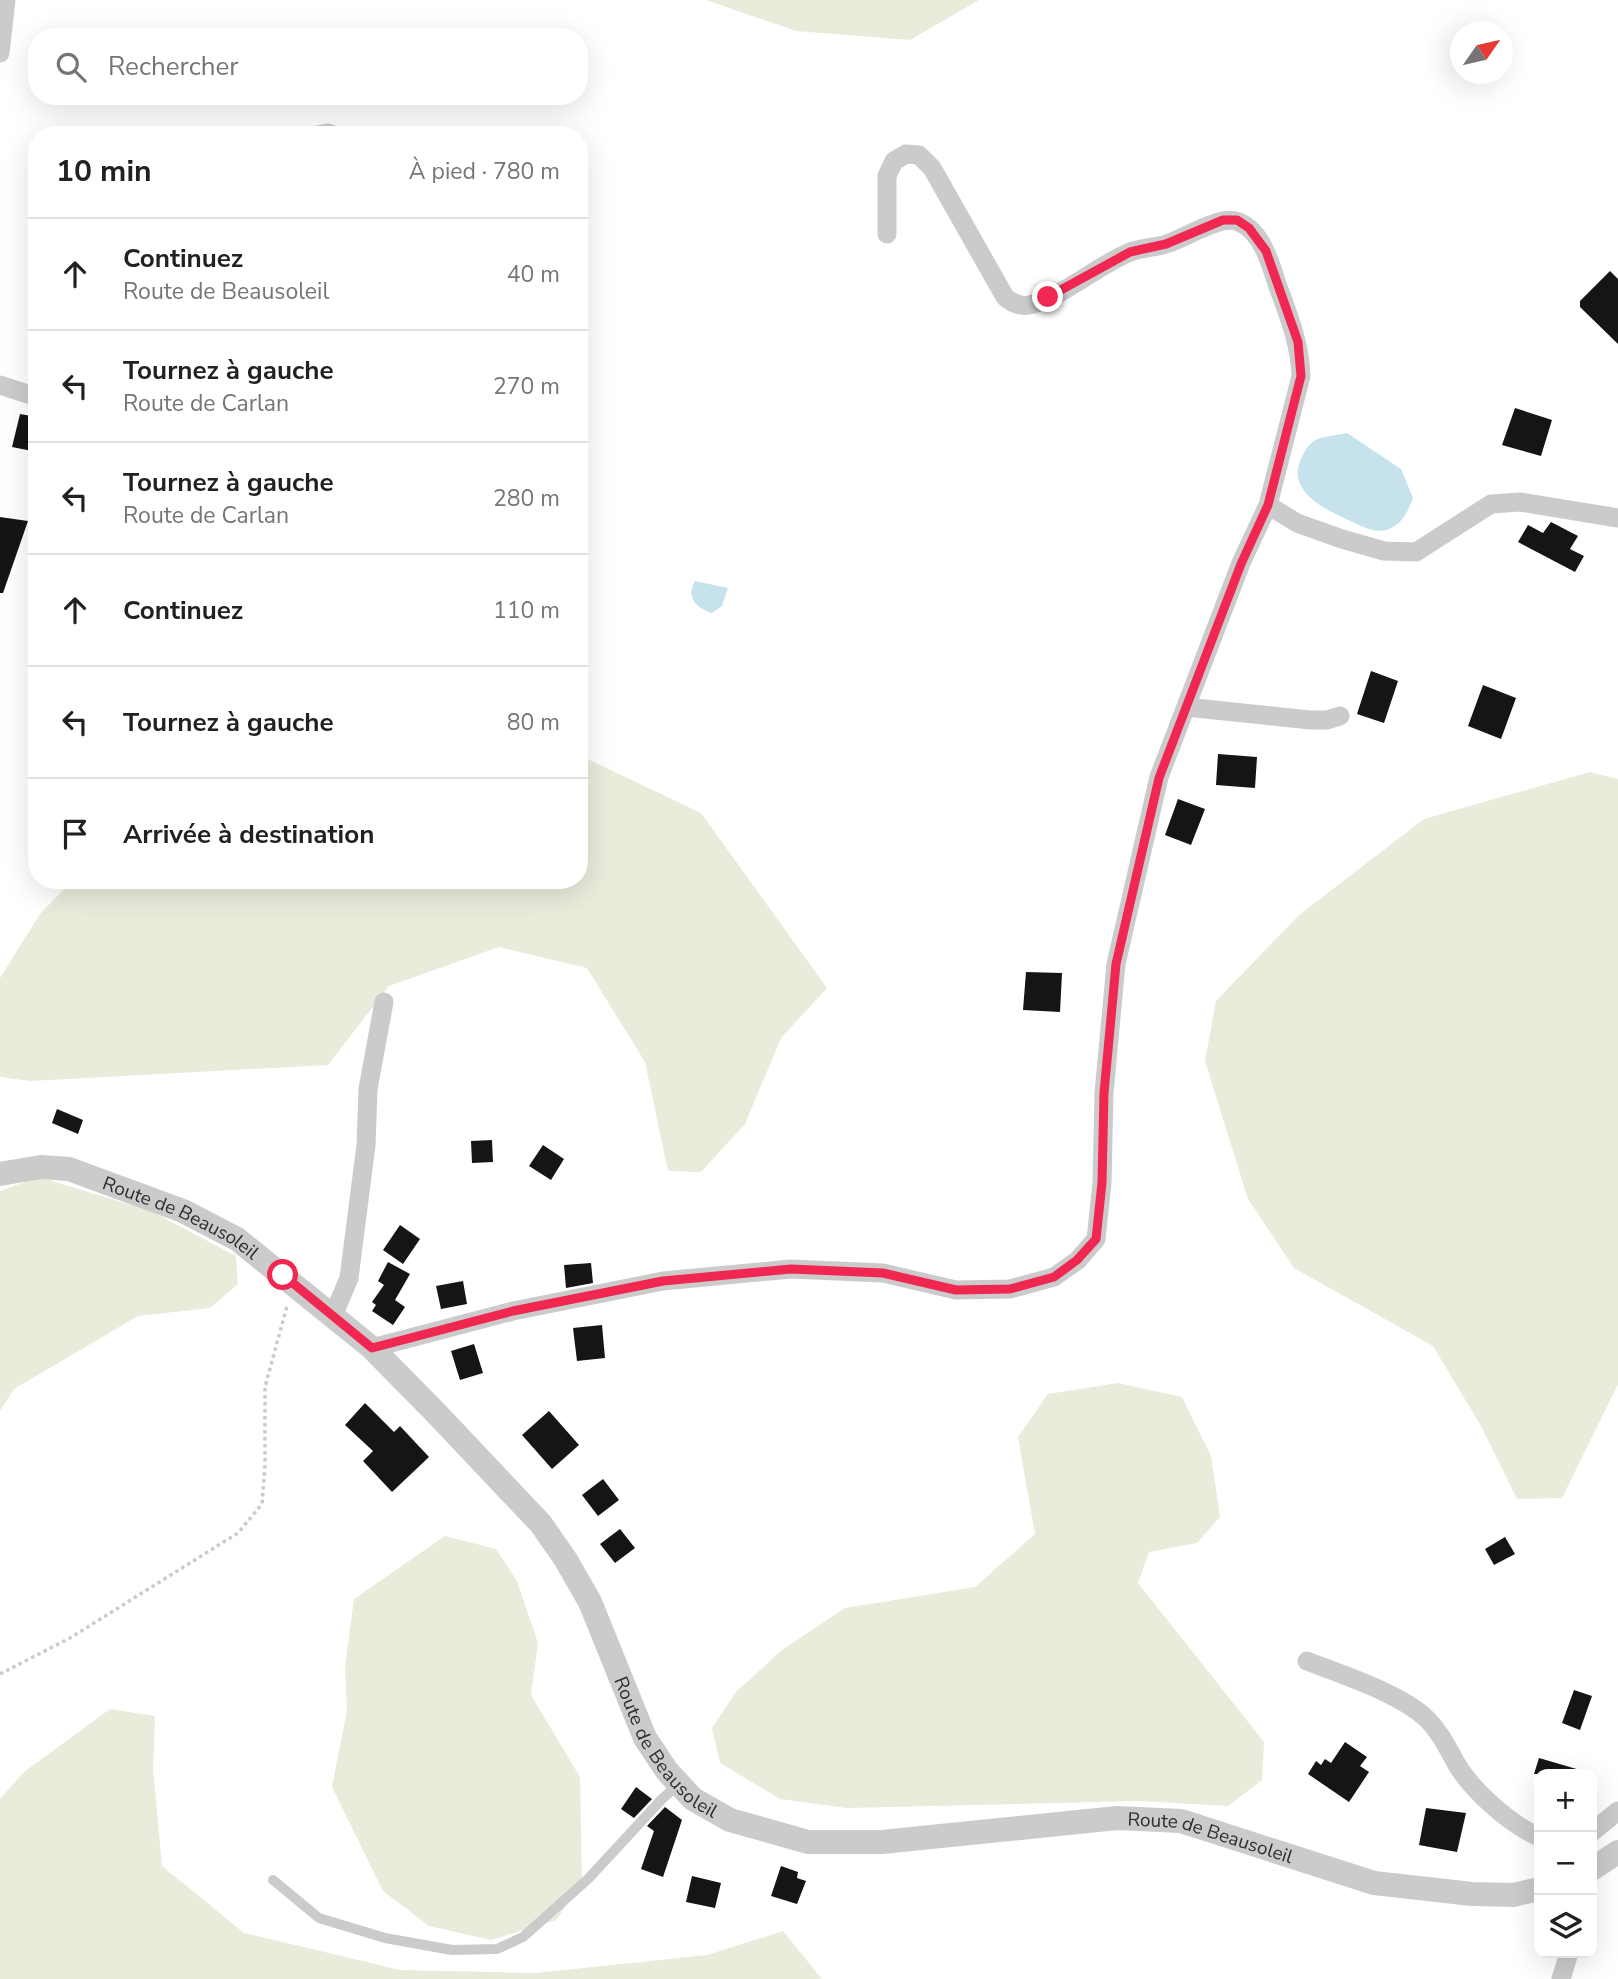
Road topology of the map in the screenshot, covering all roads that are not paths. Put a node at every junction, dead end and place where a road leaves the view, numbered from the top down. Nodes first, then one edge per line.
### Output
1 (6, 0) edge
2 (0, 53) edge
3 (887, 234) dead end
4 (0, 385) edge
5 (28, 394) edge
6 (1268, 505) junction
7 (1618, 518) edge
8 (1186, 707) junction
9 (1340, 716) dead end
10 (384, 1002) dead end
11 (0, 1174) edge
12 (333, 1316) junction
13 (372, 1348) junction
14 (1307, 1661) dead end
15 (679, 1784) junction
16 (1618, 1811) edge
17 (1597, 1828) edge
18 (1534, 1834) edge
19 (1618, 1852) edge
20 (1597, 1866) edge
21 (273, 1880) dead end
22 (1534, 1890) edge
23 (1567, 1958) edge
24 (1561, 1979) edge

1 - 2 street
3 - 6 street
4 - 5 street
6 - 7 street
6 - 8 street
8 - 9 street
8 - 13 street
10 - 12 street
11 - 12 street, Route de Beausoleil
12 - 13 street, Route de Beausoleil
13 - 15 street, Route de Beausoleil
14 - 18 street
15 - 21 lane
15 - 22 street, Route de Beausoleil
16 - 17 street
19 - 20 street
23 - 24 street

